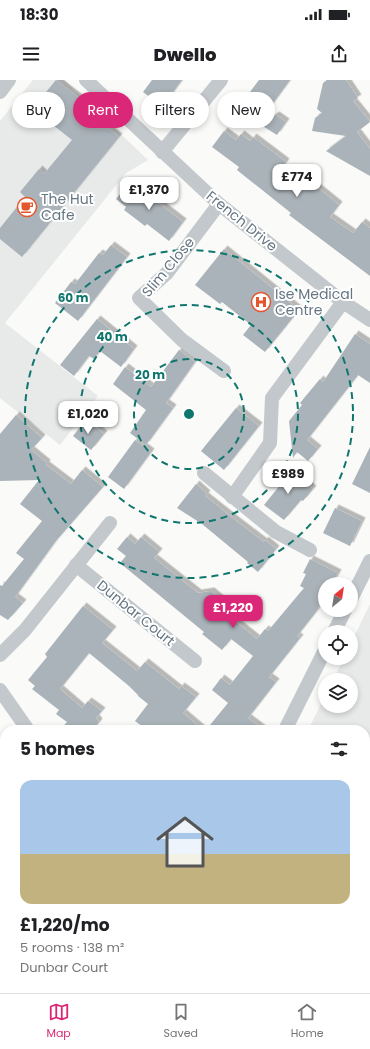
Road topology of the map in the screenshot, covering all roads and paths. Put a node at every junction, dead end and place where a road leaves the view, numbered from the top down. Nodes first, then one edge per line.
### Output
1 (9, 80) edge
2 (86, 80) edge
3 (221, 80) edge
4 (0, 92) edge
5 (162, 152) junction
6 (219, 204) junction
7 (343, 302) junction
8 (370, 320) edge
9 (224, 372) dead end
10 (204, 473) dead end
11 (232, 497) junction
12 (110, 523) dead end
13 (310, 550) dead end
14 (370, 561) edge
15 (76, 565) junction
16 (358, 585) edge
17 (0, 655) edge
18 (195, 661) dead end
19 (318, 664) edge
20 (0, 690) edge
21 (24, 725) edge
22 (288, 725) edge

1 - 4 street
2 - 5 street, French Drive
3 - 5 street
5 - 6 street, French Drive
6 - 7 street, French Drive
6 - 9 street, Slim Close
7 - 8 street, French Drive
7 - 11 street
10 - 11 street
11 - 13 street
12 - 15 street
14 - 16 street
15 - 17 street
15 - 18 street, Dunbar Court
19 - 22 street
20 - 21 street

